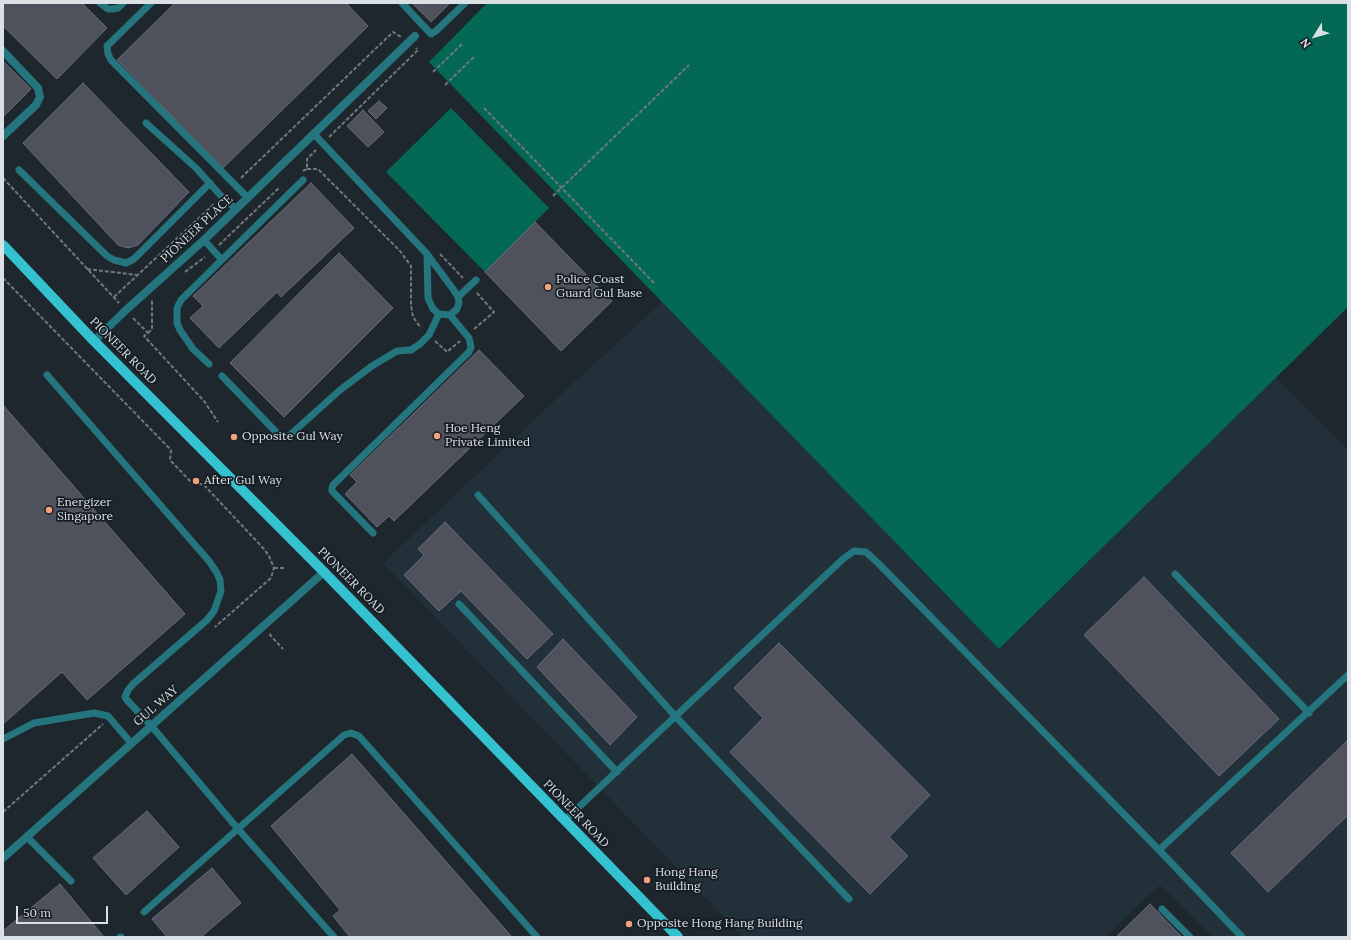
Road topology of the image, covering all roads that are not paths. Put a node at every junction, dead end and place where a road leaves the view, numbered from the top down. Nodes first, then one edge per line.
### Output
1 (100, 3) edge
2 (123, 3) edge
3 (151, 3) edge
4 (402, 3) edge
5 (466, 3) edge
6 (425, 28) junction
7 (415, 36) joint
8 (3, 51) edge
9 (146, 123) dead end
10 (314, 134) junction
11 (3, 136) edge
12 (19, 170) dead end
13 (303, 180) dead end
14 (210, 183) junction
15 (248, 198) junction
16 (236, 209) junction
17 (204, 240) junction
18 (3, 245) edge
19 (427, 254) junction
20 (222, 260) junction
21 (476, 280) dead end
22 (458, 297) junction
23 (439, 314) junction
24 (450, 315) junction
25 (94, 341) junction
26 (209, 364) dead end
27 (47, 375) dead end
28 (222, 376) dead end
29 (478, 495) dead end
30 (373, 533) dead end
31 (324, 572) junction
32 (1175, 574) dead end
33 (459, 604) dead end
34 (1348, 675) edge
35 (1309, 713) junction
36 (676, 716) junction
37 (151, 726) junction
38 (3, 739) edge
39 (131, 743) junction
40 (617, 772) junction
41 (565, 820) junction
42 (238, 829) junction
43 (27, 837) junction
44 (1159, 850) junction
45 (3, 858) edge
46 (71, 881) dead end
47 (850, 899) dead end
48 (1162, 909) dead end
49 (144, 912) dead end
50 (334, 937) edge
51 (536, 937) edge
52 (678, 937) edge
53 (1190, 937) edge
54 (1242, 937) edge

1 - 2 lane
3 - 15 lane
4 - 6 lane
5 - 6 lane
6 - 7 lane
7 - 10 street, PIONEER PLACE
8 - 11 street
9 - 14 lane
10 - 15 street, PIONEER PLACE
10 - 19 lane
12 - 14 lane
13 - 20 lane
14 - 16 lane
15 - 16 street, PIONEER PLACE
16 - 17 street, PIONEER PLACE
17 - 20 lane
17 - 25 street, PIONEER PLACE
18 - 25 main road, PIONEER ROAD
19 - 22 lane
19 - 23 lane
20 - 26 lane
21 - 22 lane
22 - 24 lane
23 - 24 lane
23 - 28 lane
24 - 30 lane
25 - 31 main road, PIONEER ROAD
27 - 37 lane
29 - 36 lane
31 - 37 street, GUL WAY
31 - 41 main road, PIONEER ROAD
32 - 35 lane
33 - 40 lane
34 - 35 lane
35 - 44 lane
36 - 40 lane
36 - 44 lane
36 - 47 lane
37 - 39 street, GUL WAY
37 - 42 lane
38 - 39 lane
39 - 43 street, GUL WAY
40 - 41 lane
41 - 52 main road, PIONEER ROAD
42 - 49 lane
42 - 50 lane
42 - 51 lane
43 - 45 street, GUL WAY
43 - 46 lane
44 - 54 lane
48 - 53 lane

